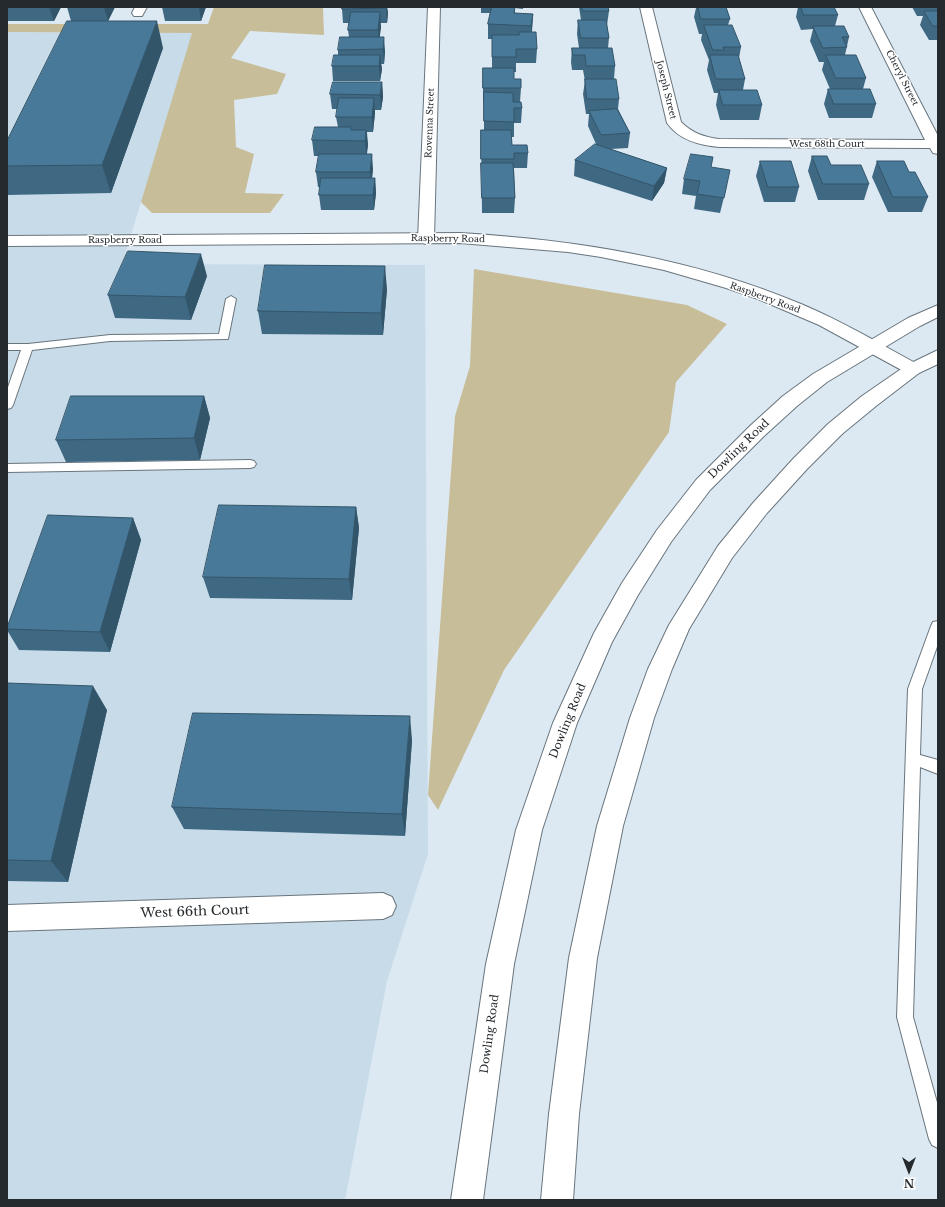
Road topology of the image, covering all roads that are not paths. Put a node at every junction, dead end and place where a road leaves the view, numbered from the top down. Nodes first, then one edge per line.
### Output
1 (434, 7) edge
2 (646, 7) edge
3 (865, 7) edge
4 (719, 143) joint
5 (936, 147) edge
6 (426, 239) junction
7 (7, 241) edge
8 (231, 299) dead end
9 (938, 310) edge
10 (7, 347) edge
11 (28, 347) junction
12 (872, 347) junction
13 (938, 356) edge
14 (913, 370) junction
15 (7, 405) edge
16 (250, 464) dead end
17 (7, 468) edge
18 (938, 626) edge
19 (914, 759) junction
20 (938, 767) edge
21 (383, 906) dead end
22 (7, 918) edge
23 (938, 1139) edge
24 (467, 1200) edge
25 (557, 1200) edge

1 - 6 main road, Rovenna Street
2 - 4 main road, Joseph Street
3 - 5 main road, Cheryl Street
4 - 5 main road, West 68th Court
6 - 7 main road, Raspberry Road
6 - 12 main road, Raspberry Road
8 - 11 lane
9 - 12 main road
10 - 11 lane
11 - 15 lane
12 - 14 main road, Raspberry Road
12 - 24 main road, Dowling Road
13 - 14 main road
14 - 25 main road
16 - 17 lane
18 - 19 lane
19 - 20 lane
19 - 23 lane
21 - 22 main road, West 66th Court

